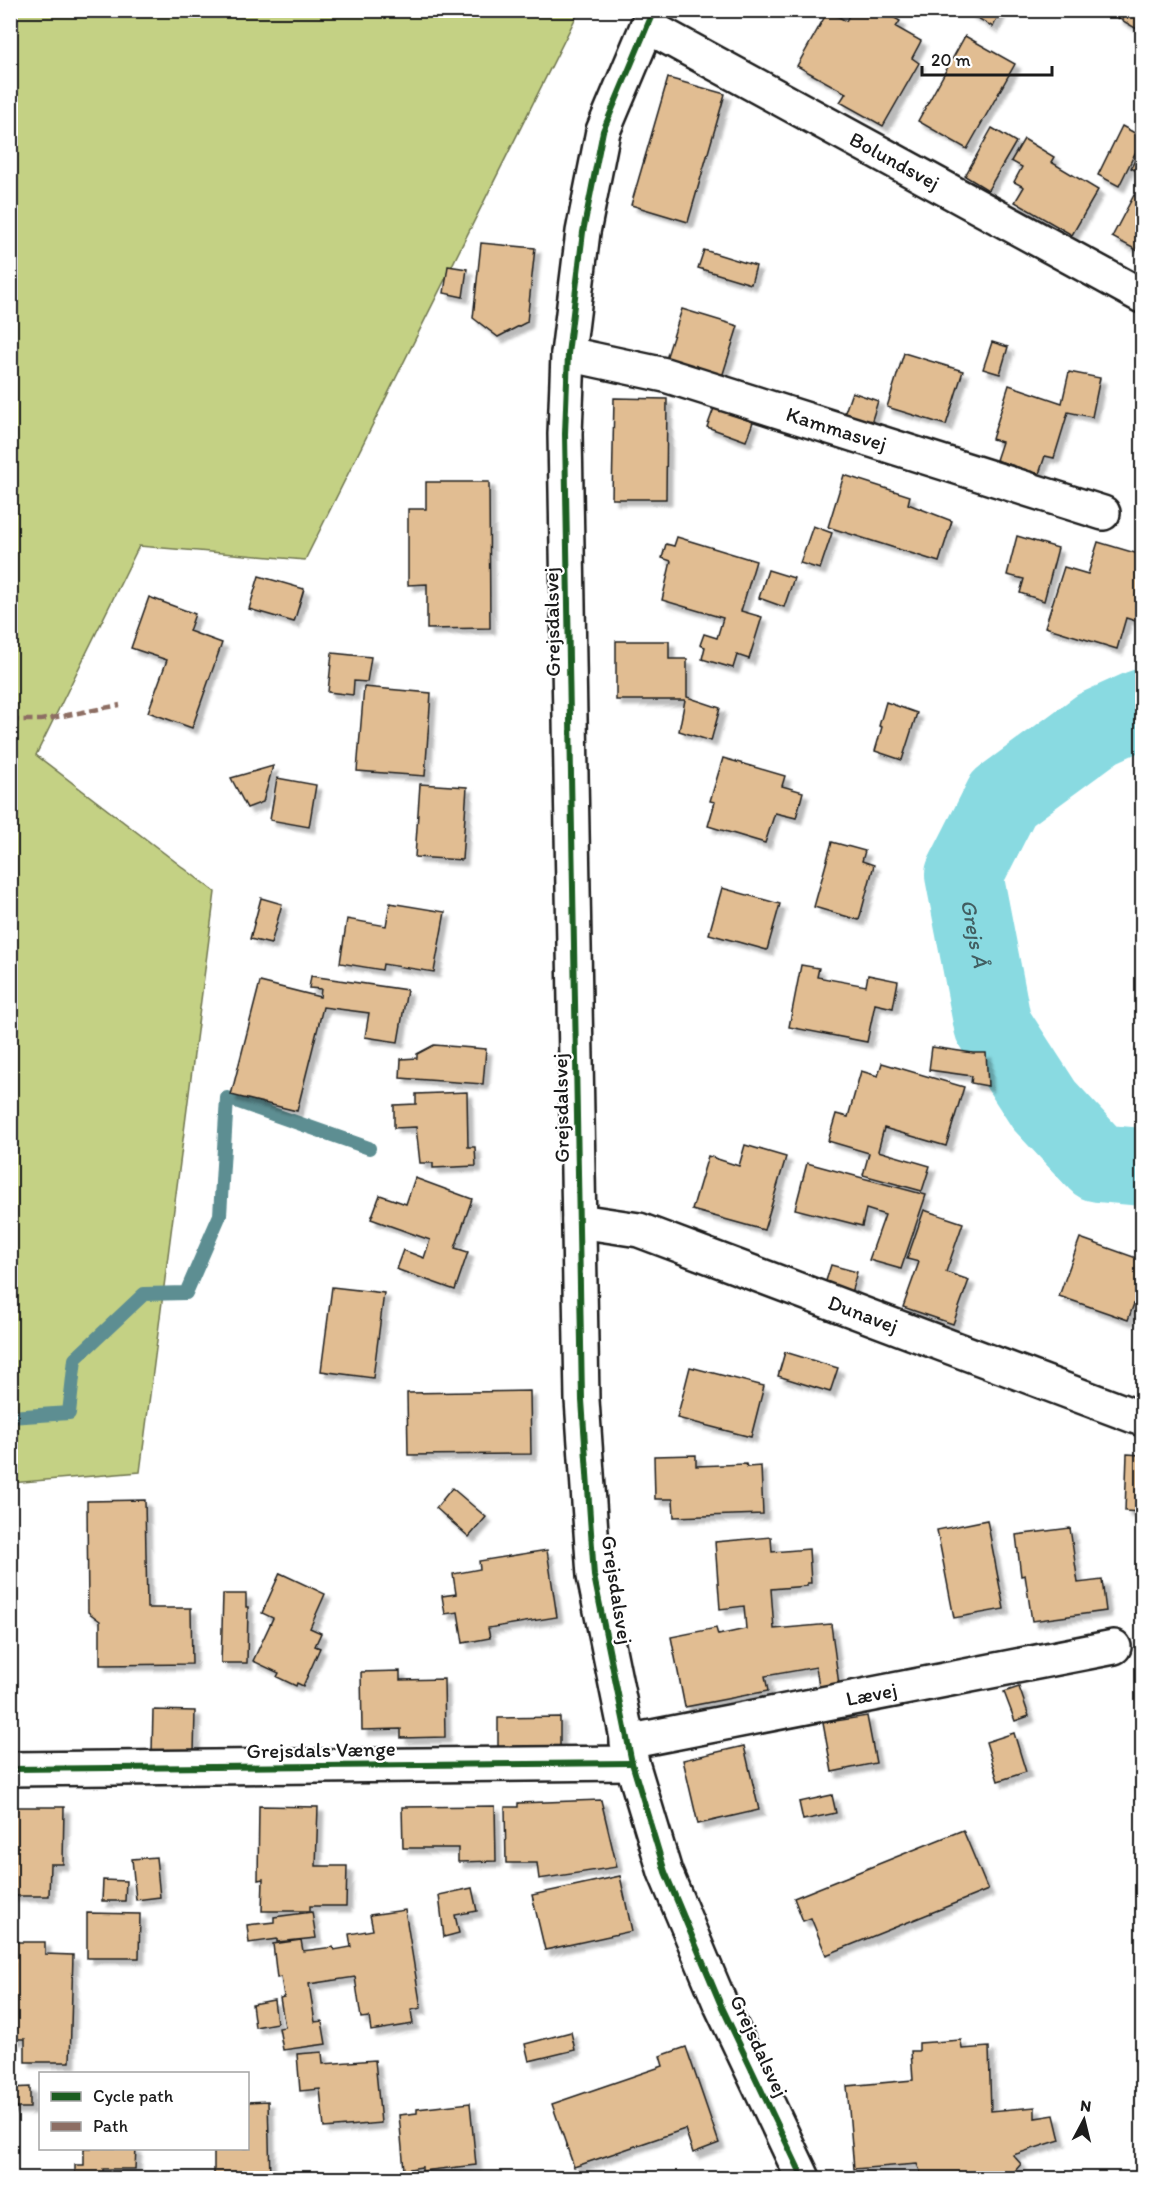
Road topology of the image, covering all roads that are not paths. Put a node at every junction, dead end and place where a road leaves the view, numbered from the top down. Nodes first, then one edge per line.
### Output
1 (651, 19) edge
2 (1143, 296) edge
3 (568, 354) junction
4 (1103, 513) dead end
5 (579, 1221) junction
6 (1143, 1419) edge
7 (1114, 1647) dead end
8 (630, 1753) junction
9 (10, 1770) edge
10 (803, 2178) edge

1 - 2 street, Bolundsvej
1 - 3 street, Grejsdalsvej
3 - 4 street, Kammasvej
3 - 5 street, Grejsdalsvej
5 - 6 street, Dunavej
5 - 8 street, Grejsdalsvej
7 - 8 street, Lævej
8 - 9 street, Grejsdals Vænge
8 - 10 street, Grejsdalsvej

